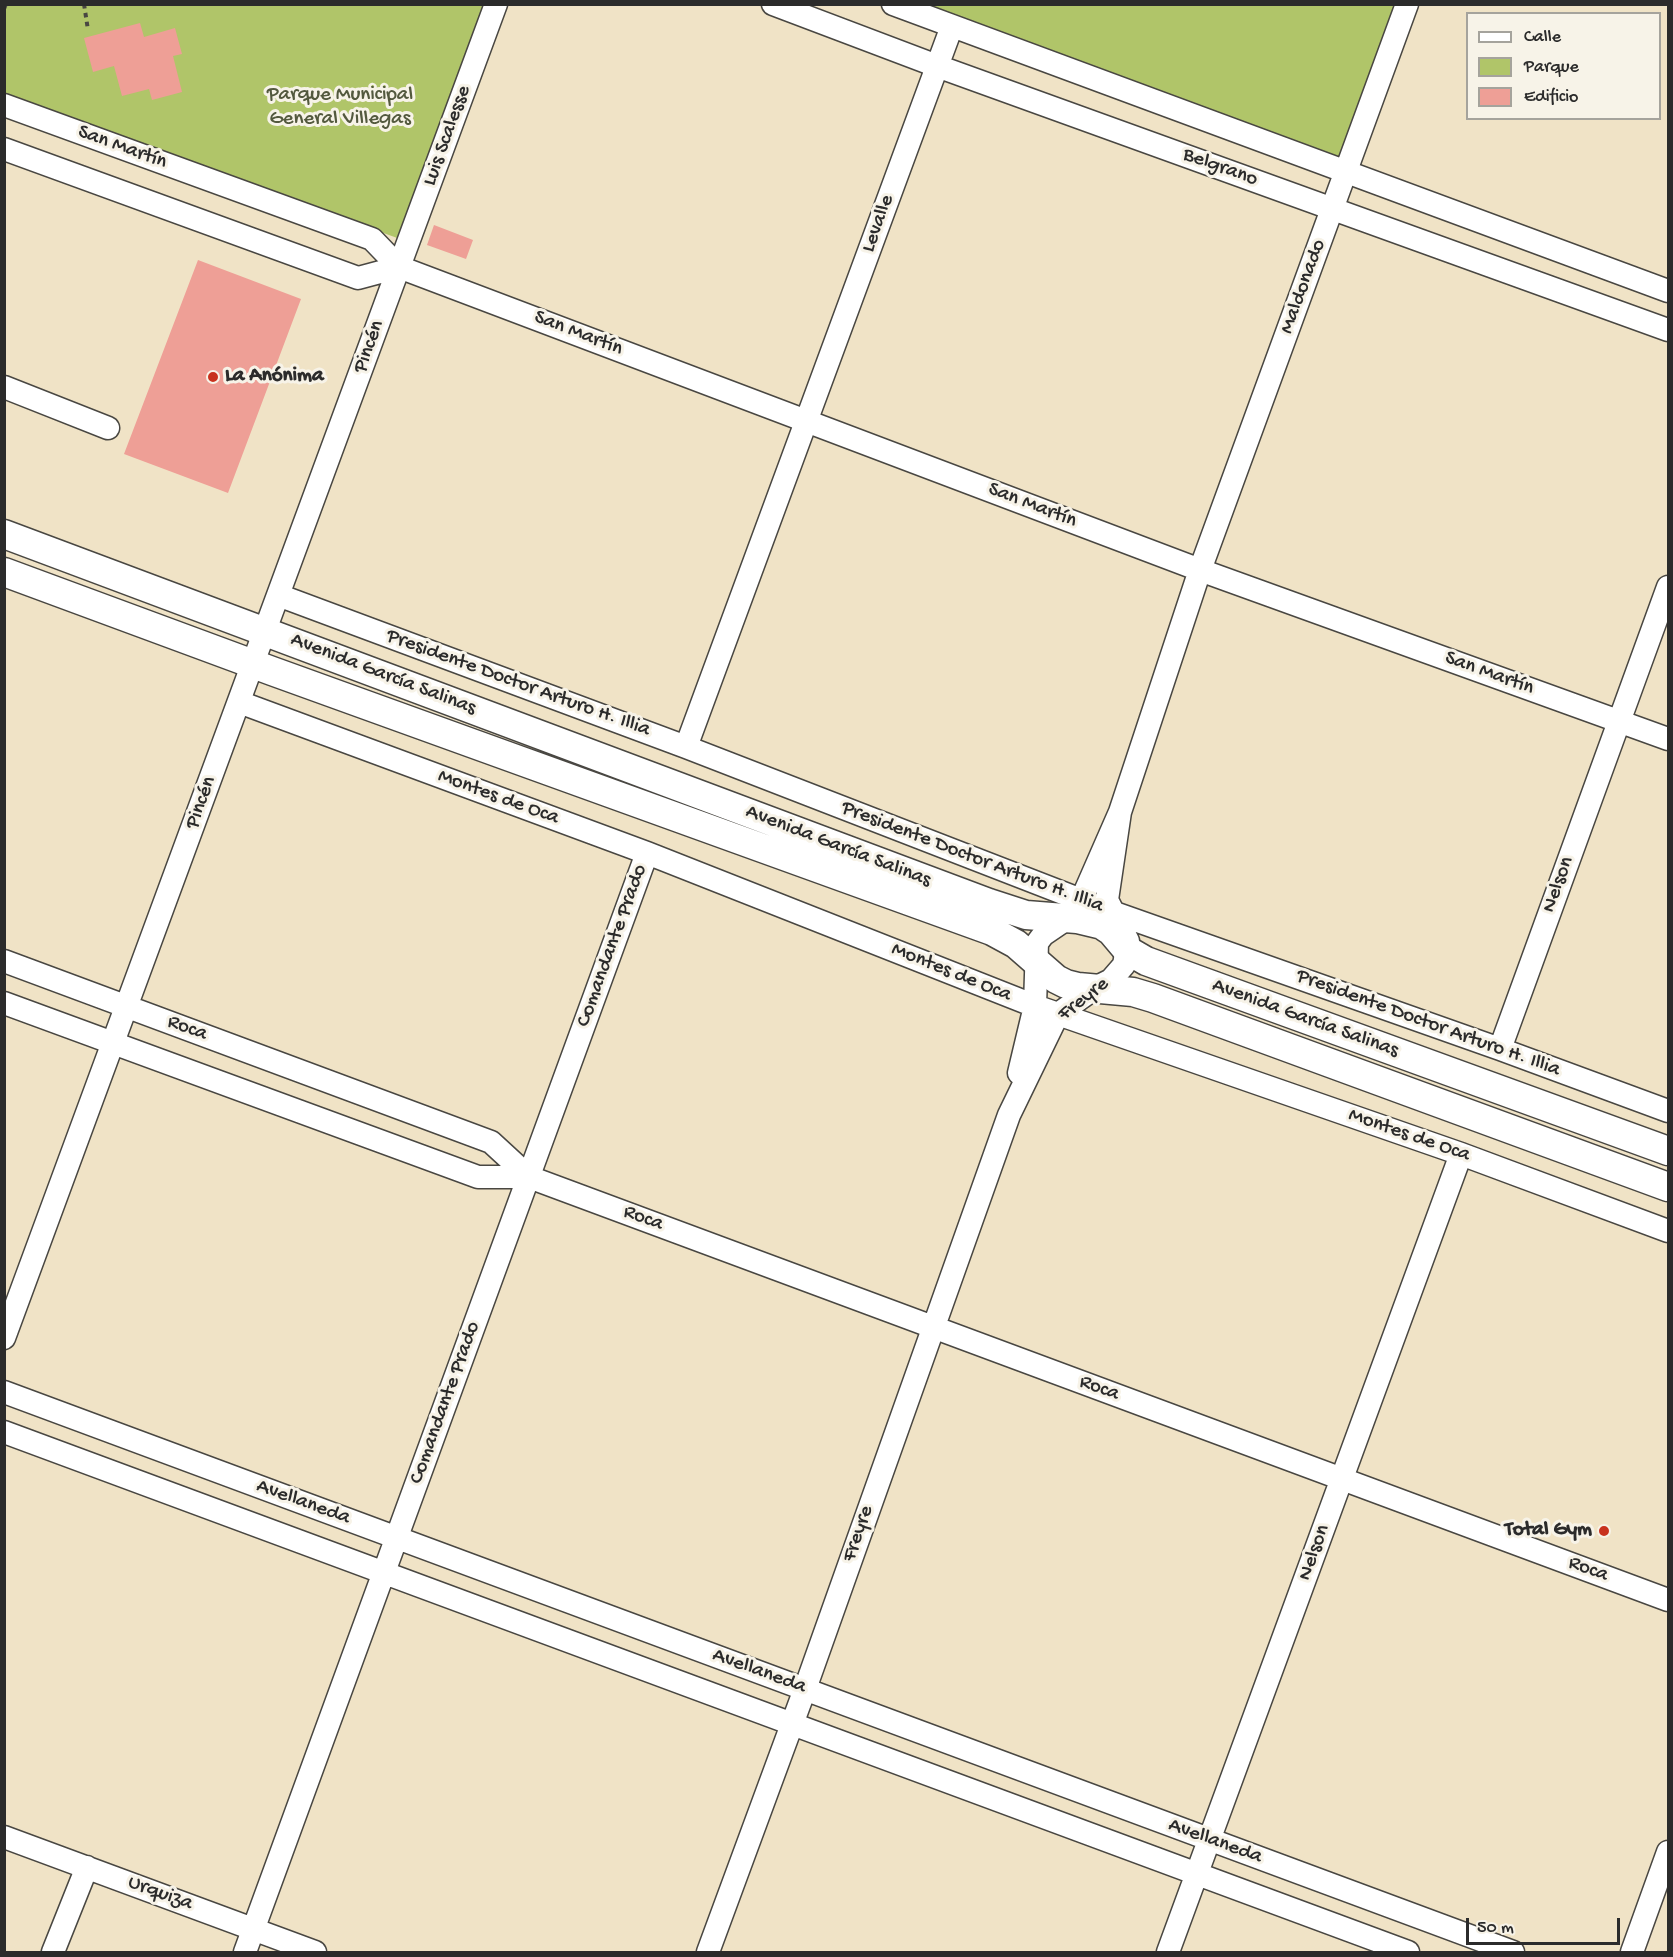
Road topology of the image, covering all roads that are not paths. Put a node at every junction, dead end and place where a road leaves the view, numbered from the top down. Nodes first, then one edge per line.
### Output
1 (496, 4) edge
2 (773, 4) edge
3 (893, 4) edge
4 (1407, 4) edge
5 (952, 26) junction
6 (937, 66) junction
7 (4, 105) edge
8 (4, 149) edge
9 (1346, 172) junction
10 (1333, 209) junction
11 (399, 267) junction
12 (1668, 291) edge
13 (1668, 330) edge
14 (4, 387) edge
15 (806, 421) junction
16 (108, 428) dead end
17 (4, 534) edge
18 (1200, 570) junction
19 (4, 572) edge
20 (1668, 587) edge
21 (278, 595) junction
22 (265, 631) junction
23 (253, 664) junction
24 (239, 702) junction
25 (1618, 721) junction
26 (1668, 739) edge
27 (686, 747) junction
28 (1120, 812) junction
29 (647, 853) junction
30 (1074, 909) junction
31 (1112, 912) junction
32 (1127, 950) junction
33 (1035, 959) junction
34 (4, 961) edge
35 (1095, 988) junction
36 (4, 1003) edge
37 (127, 1006) junction
38 (1035, 1006) junction
39 (1058, 1014) junction
40 (113, 1043) junction
41 (1500, 1049) junction
42 (1668, 1111) edge
43 (1009, 1115) junction
44 (1668, 1151) edge
45 (1461, 1154) junction
46 (529, 1176) junction
47 (1668, 1187) edge
48 (1668, 1231) edge
49 (933, 1327) junction
50 (4, 1338) edge
51 (4, 1392) edge
52 (4, 1432) edge
53 (1342, 1479) junction
54 (397, 1538) junction
55 (384, 1573) junction
56 (1668, 1600) edge
57 (804, 1689) junction
58 (792, 1724) junction
59 (4, 1837) edge
60 (1209, 1840) junction
61 (1668, 1852) edge
62 (87, 1867) junction
63 (1197, 1874) junction
64 (254, 1929) junction
65 (53, 1953) edge
66 (245, 1953) edge
67 (315, 1953) edge
68 (708, 1953) edge
69 (1168, 1953) edge
70 (1408, 1953) edge
71 (1513, 1953) edge
72 (1632, 1953) edge

1 - 11 street, Luis Scalesse
2 - 6 street, Belgrano
3 - 5 street, Belgrano
4 - 9 street, Maldonado
5 - 6 street, Levalle
5 - 9 street, Belgrano
6 - 10 street, Belgrano
6 - 15 street, Levalle
7 - 11 street, San Martín
8 - 11 street, San Martín
9 - 10 street, Maldonado
9 - 12 street, Belgrano
10 - 13 street, Belgrano
10 - 18 street, Maldonado
11 - 15 street, San Martín
11 - 21 street, Pincén
14 - 16 street
15 - 18 street, San Martín
15 - 27 street
17 - 22 main road, Avenida García Salinas
18 - 25 street, San Martín
18 - 28 street
19 - 23 main road, Avenida García Salinas
20 - 25 street, Nelson
21 - 22 street, Pincén
21 - 27 street, Presidente Doctor Arturo H. Illia
22 - 23 street, Pincén
22 - 30 main road, Avenida García Salinas
23 - 24 street, Pincén
23 - 33 main road, Avenida García Salinas
24 - 29 street, Montes de Oca
24 - 37 street, Pincén
25 - 26 street, San Martín
25 - 41 street, Nelson
27 - 30 street, Presidente Doctor Arturo H. Illia
28 - 30 street
28 - 31 street
29 - 38 street, Montes de Oca
29 - 46 street, Comandante Prado
30 - 31 street, Presidente Doctor Arturo H. Illia
30 - 32 main road, Avenida García Salinas
30 - 33 street, Freyre
31 - 32 street
31 - 41 street, Presidente Doctor Arturo H. Illia
32 - 35 street, Freyre
32 - 44 main road, Avenida García Salinas
33 - 35 main road, Avenida García Salinas
33 - 38 street, Freyre
34 - 37 street, Roca
35 - 39 street, Freyre
35 - 47 main road, Avenida García Salinas
36 - 40 street, Roca
37 - 40 street, Pincén
37 - 46 street, Roca
38 - 39 street, Montes de Oca
38 - 43 street, Freyre
39 - 43 street, Freyre
39 - 45 street, Montes de Oca
40 - 46 street, Roca
40 - 50 street, Pincén
41 - 42 street, Presidente Doctor Arturo H. Illia
43 - 49 street, Freyre
45 - 48 street, Montes de Oca
45 - 53 street, Nelson
46 - 49 street, Roca
46 - 54 street, Comandante Prado
49 - 53 street, Roca
49 - 57 street, Freyre
51 - 54 street, Avellaneda
52 - 55 street, Avellaneda
53 - 56 street, Roca
53 - 60 street, Nelson
54 - 55 street, Comandante Prado
54 - 57 street, Avellaneda
55 - 58 street, Avellaneda
55 - 64 street, Comandante Prado
57 - 58 street, Freyre
57 - 60 street, Avellaneda
58 - 63 street, Avellaneda
58 - 68 street, Freyre
59 - 62 street, Urquiza
60 - 63 street, Nelson
60 - 71 street, Avellaneda
61 - 72 street
62 - 64 street, Urquiza
62 - 65 street
63 - 69 street, Nelson
63 - 70 street, Avellaneda
64 - 66 street, Comandante Prado
64 - 67 street, Urquiza

